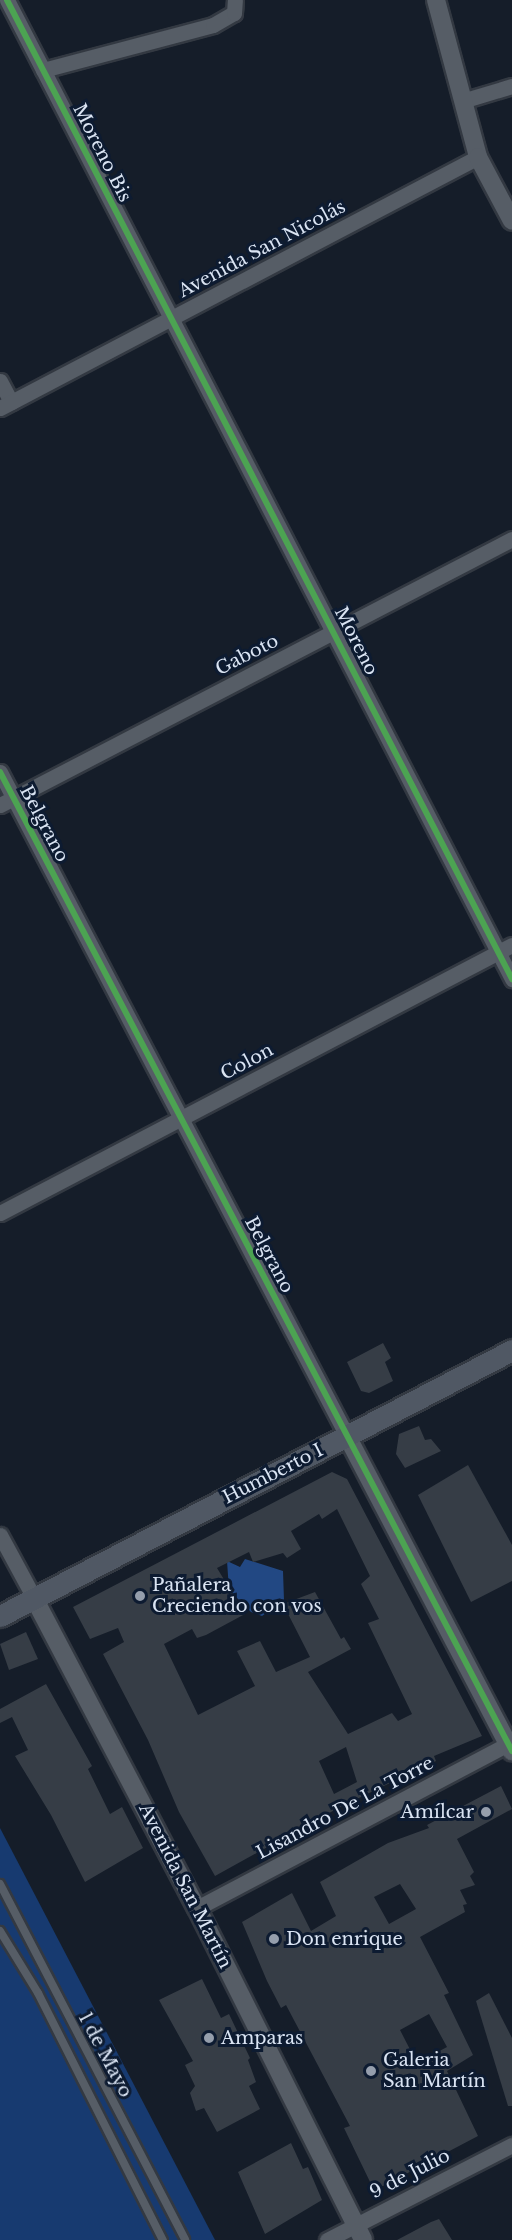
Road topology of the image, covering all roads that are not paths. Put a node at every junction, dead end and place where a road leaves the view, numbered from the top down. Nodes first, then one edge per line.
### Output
1 (235, 0) edge
2 (436, 0) edge
3 (5, 2) edge
4 (43, 70) junction
5 (512, 86) edge
6 (462, 101) junction
7 (478, 157) junction
8 (512, 220) edge
9 (170, 319) junction
10 (0, 381) edge
11 (5, 405) edge
12 (512, 539) edge
13 (334, 631) junction
14 (0, 772) edge
15 (7, 801) edge
16 (505, 949) edge
17 (512, 979) edge
18 (181, 1119) junction
19 (0, 1213) edge
20 (512, 1350) edge
21 (347, 1436) junction
22 (0, 1535) edge
23 (34, 1598) junction
24 (0, 1616) edge
25 (511, 1746) edge
26 (0, 1884) edge
27 (197, 1908) junction
28 (0, 1931) edge
29 (512, 2145) edge
30 (359, 2232) edge
31 (163, 2240) edge
32 (185, 2240) edge
33 (327, 2240) edge

1 - 4 street
2 - 6 street
3 - 4 street, Moreno Bis
4 - 9 street, Moreno Bis
5 - 6 street
6 - 7 street
7 - 8 street
7 - 9 street, Avenida San Nicolás
9 - 11 street, Avenida San Nicolás
9 - 13 street, Moreno
10 - 11 street
12 - 13 street, Gaboto
13 - 15 street, Gaboto
13 - 16 street, Moreno
14 - 15 street, Belgrano
15 - 18 street, Belgrano
16 - 17 street, Moreno
16 - 18 street, Colon
18 - 19 street, Colon
18 - 21 street, Belgrano
20 - 21 main road, Humberto I
21 - 23 main road, Humberto I
21 - 25 street, Belgrano
22 - 23 street, Avenida San Martín
23 - 24 main road, Humberto I
23 - 27 street, Avenida San Martín
25 - 27 street, Lisandro De La Torre
26 - 32 lane, 1 de Mayo
27 - 30 street, Avenida San Martín
28 - 31 lane, 1 de Mayo
29 - 30 street, 9 de Julio
30 - 33 street, 9 de Julio

